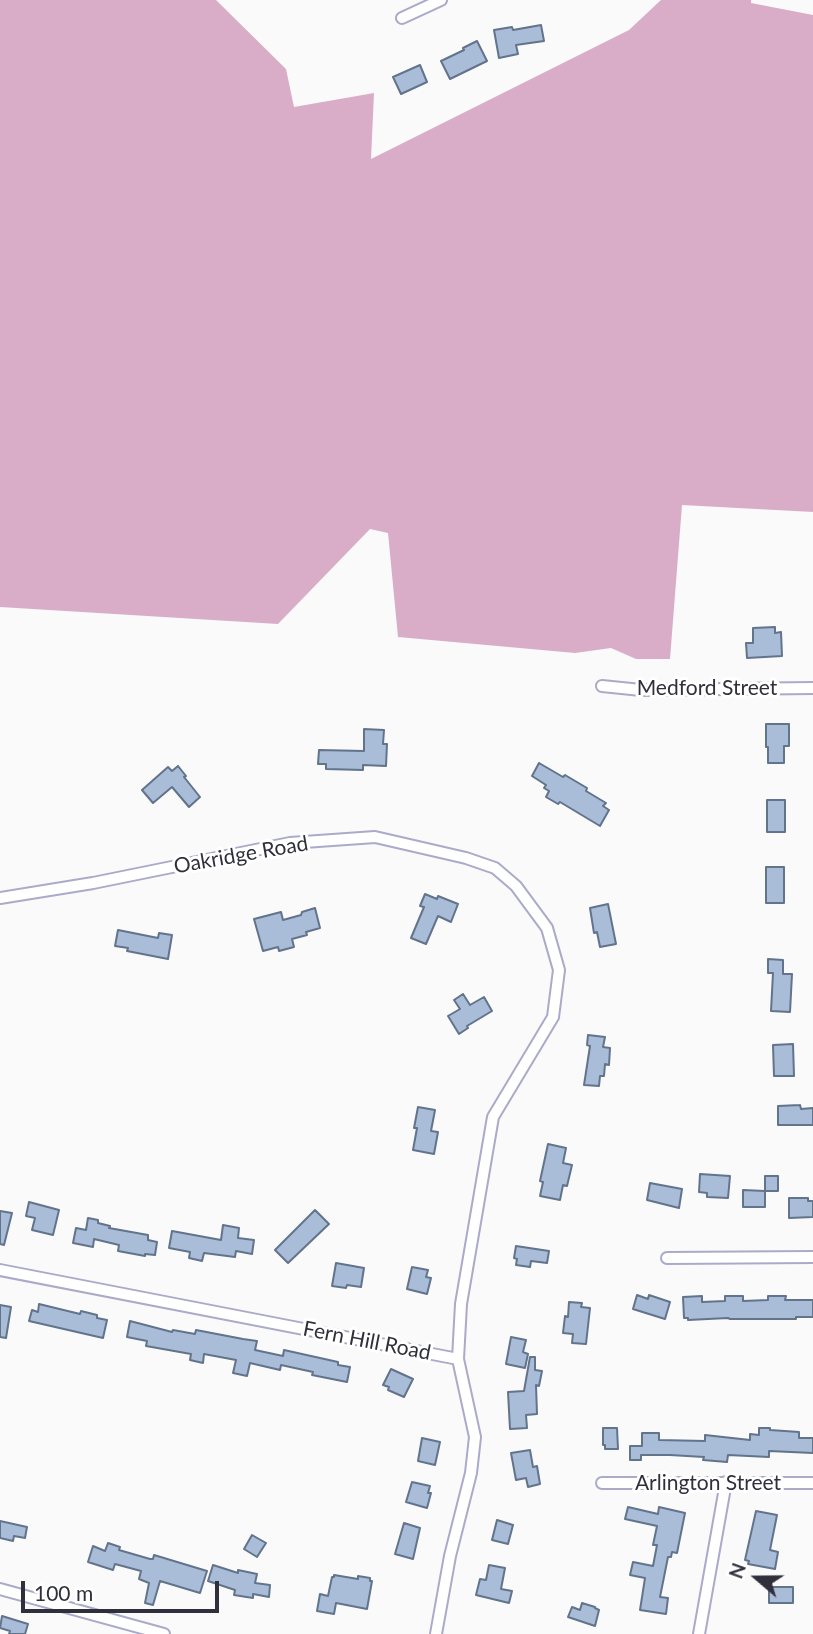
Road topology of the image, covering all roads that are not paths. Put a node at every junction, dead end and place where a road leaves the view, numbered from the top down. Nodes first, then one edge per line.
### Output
1 (435, 1) edge
2 (402, 18) dead end
3 (602, 686) dead end
4 (813, 688) edge
5 (0, 898) edge
6 (813, 1257) edge
7 (667, 1258) dead end
8 (0, 1270) edge
9 (458, 1359) junction
10 (726, 1482) junction
11 (602, 1483) dead end
12 (813, 1483) edge
13 (0, 1589) edge
14 (164, 1634) edge
15 (436, 1634) edge
16 (699, 1634) edge

1 - 2 street
3 - 4 street, Medford Street
5 - 9 street, Oakridge Road
6 - 7 street
8 - 9 street, Fern Hill Road
9 - 15 street, Fern Hill Road
10 - 11 street, Arlington Street
10 - 12 street, Arlington Street
10 - 16 street
13 - 14 street

